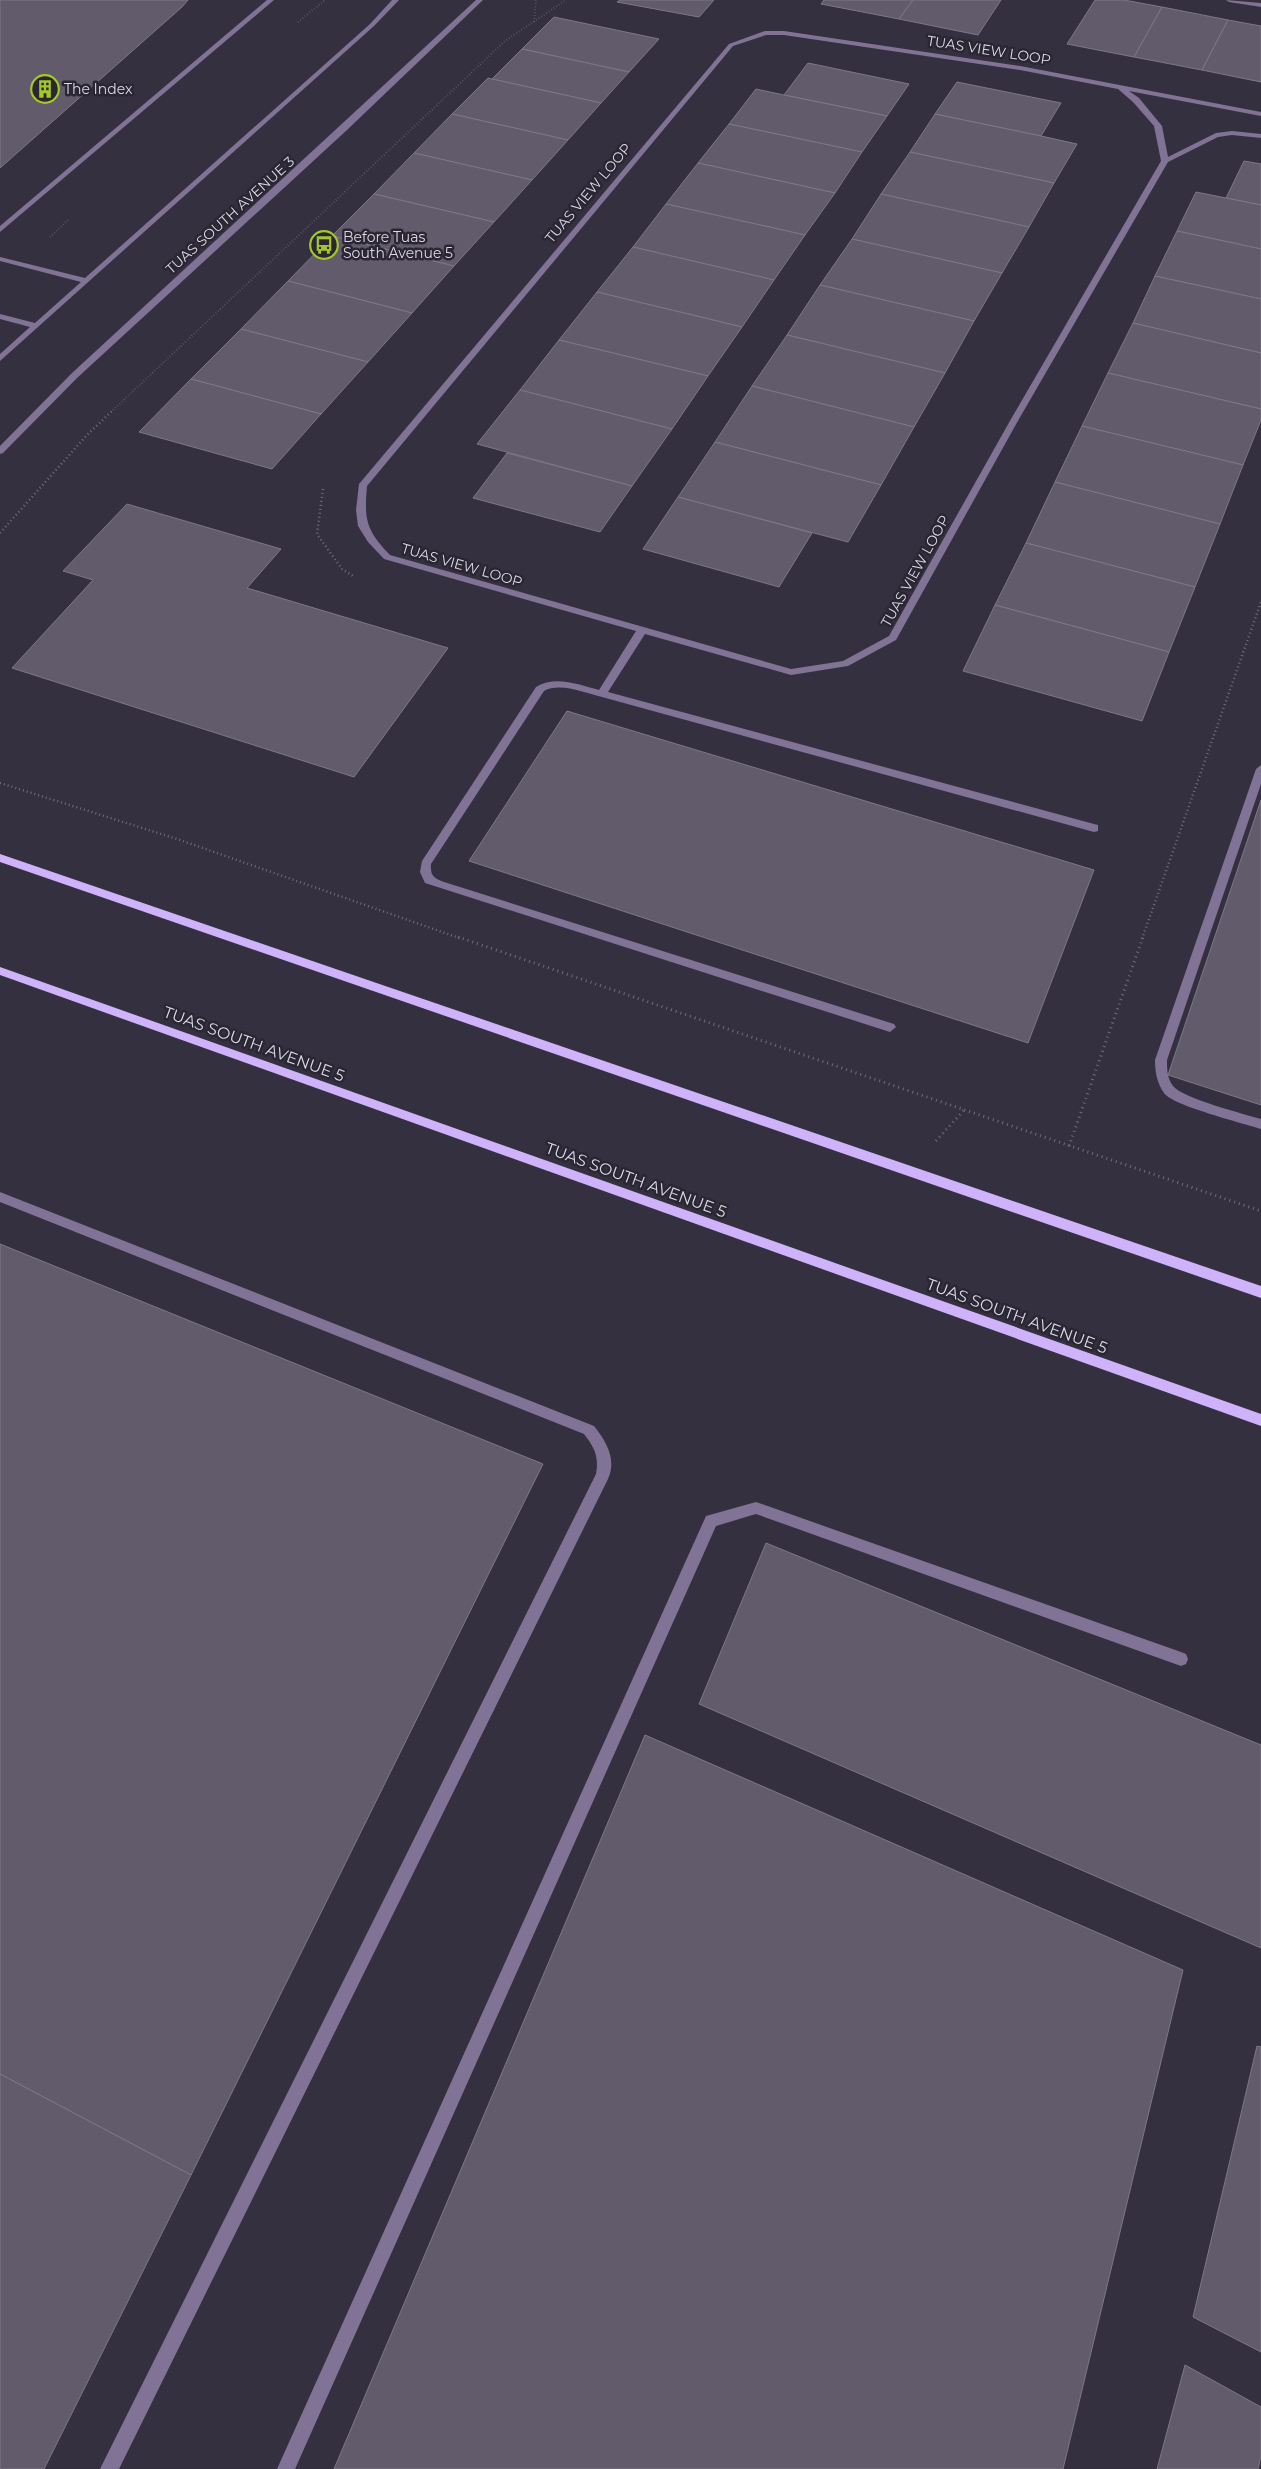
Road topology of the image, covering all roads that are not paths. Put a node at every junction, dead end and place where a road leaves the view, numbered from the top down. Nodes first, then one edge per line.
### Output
1 (270, 0) edge
2 (396, 0) edge
3 (480, 0) edge
4 (1229, 0) edge
5 (1261, 5) edge
6 (1120, 86) junction
7 (1261, 114) edge
8 (1261, 136) edge
9 (1165, 161) junction
10 (0, 230) edge
11 (0, 259) edge
12 (84, 280) junction
13 (0, 316) edge
14 (34, 325) junction
15 (0, 358) edge
16 (0, 451) edge
17 (642, 630) junction
18 (602, 694) junction
19 (1261, 769) edge
20 (1094, 828) dead end
21 (0, 858) edge
22 (0, 970) edge
23 (890, 1027) dead end
24 (1261, 1124) edge
25 (0, 1197) edge
26 (1261, 1292) edge
27 (1261, 1420) edge
28 (1181, 1659) dead end
29 (109, 2469) edge
30 (286, 2469) edge

1 - 10 street
2 - 12 street
3 - 16 street, TUAS SOUTH AVENUE 3
4 - 5 street
6 - 7 street, TUAS VIEW LOOP
6 - 9 street
6 - 17 street, TUAS VIEW LOOP
8 - 9 street
9 - 17 street, TUAS VIEW LOOP
11 - 12 street
12 - 14 street
13 - 14 street
14 - 15 street
17 - 18 street
18 - 20 street
18 - 23 street
19 - 24 street
21 - 26 main road
22 - 27 main road, TUAS SOUTH AVENUE 5
25 - 29 street
28 - 30 street

